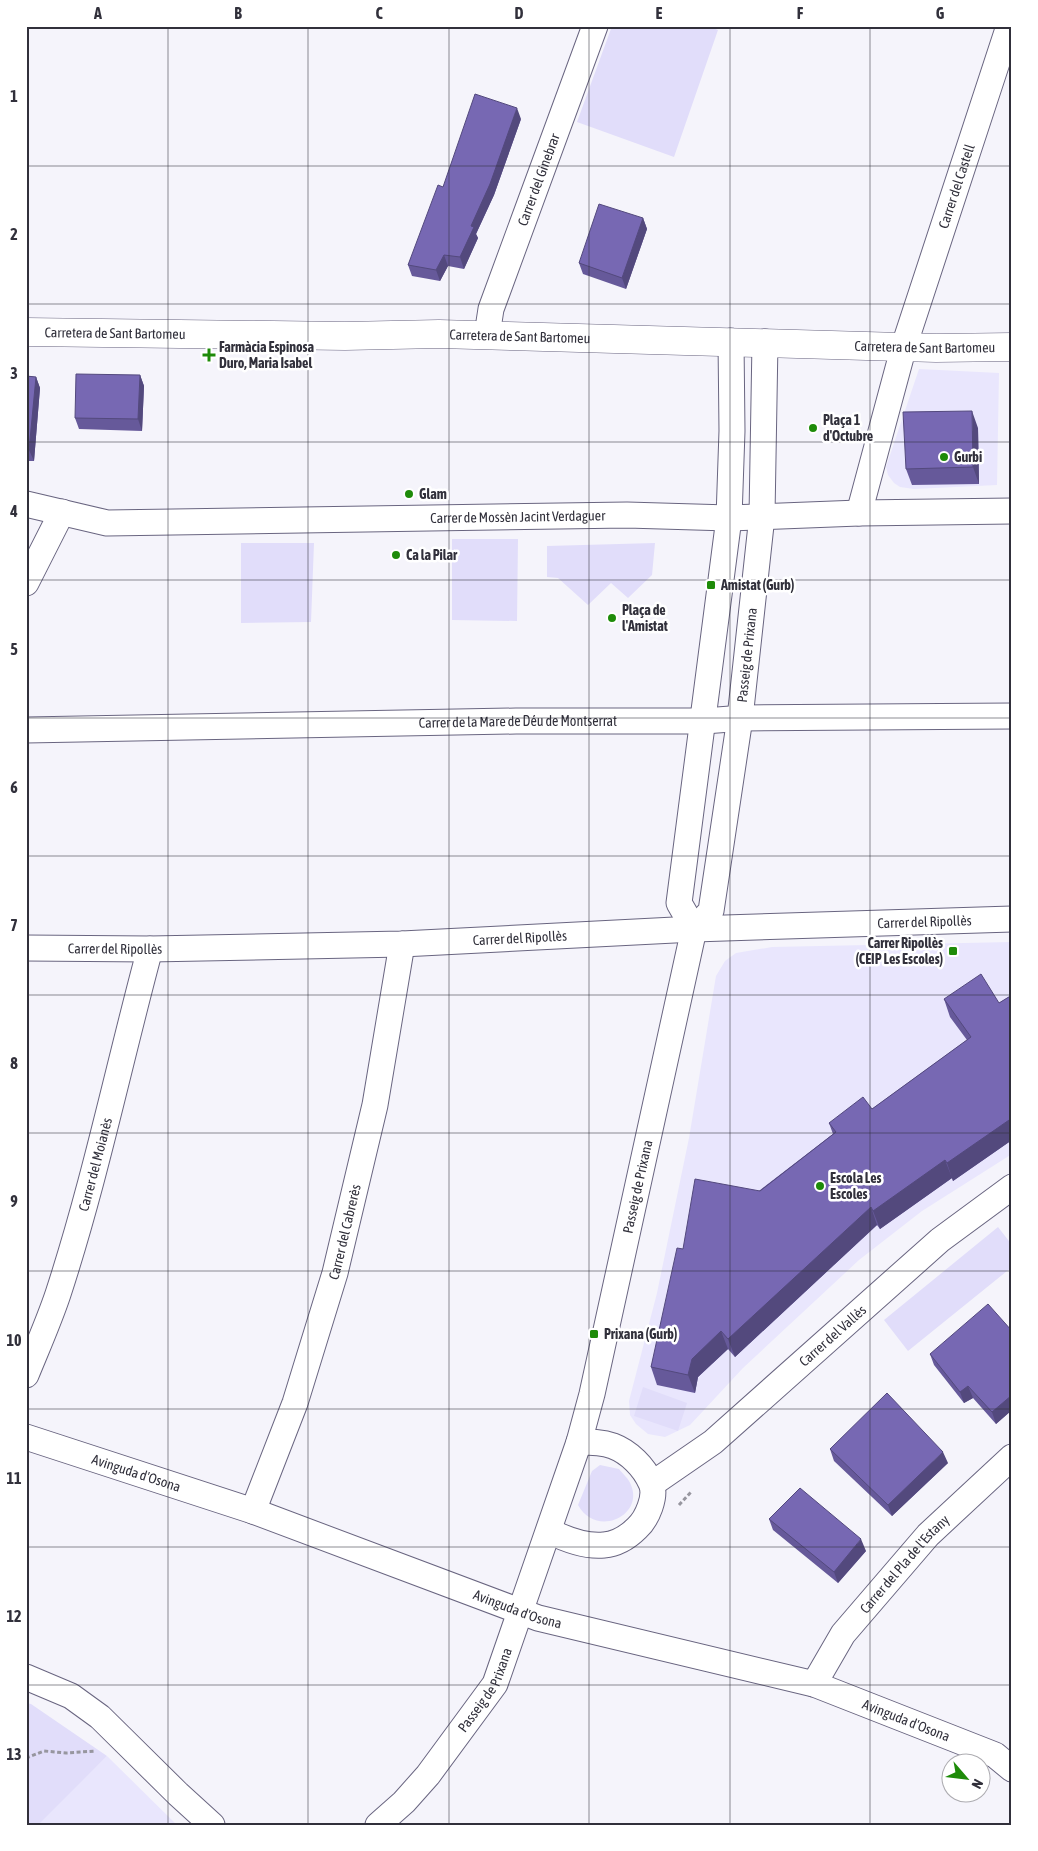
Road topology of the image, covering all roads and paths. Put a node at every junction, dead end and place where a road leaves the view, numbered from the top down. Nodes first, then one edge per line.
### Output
1 (595, 26) edge
2 (1009, 26) edge
3 (26, 332) edge
4 (487, 335) junction
5 (731, 341) junction
6 (765, 342) junction
7 (904, 346) junction
8 (1012, 347) edge
9 (26, 504) edge
10 (1012, 511) edge
11 (62, 512) junction
12 (860, 513) junction
13 (762, 516) junction
14 (729, 518) junction
15 (26, 583) edge
16 (1012, 716) edge
17 (740, 718) junction
18 (704, 720) junction
19 (26, 730) edge
20 (1012, 919) edge
21 (694, 929) junction
22 (402, 944) junction
23 (26, 948) edge
24 (150, 949) junction
25 (1012, 1187) edge
26 (26, 1375) edge
27 (26, 1437) edge
28 (579, 1442) junction
29 (1012, 1458) edge
30 (652, 1484) junction
31 (253, 1511) junction
32 (549, 1531) junction
33 (520, 1610) junction
34 (26, 1677) edge
35 (814, 1684) junction
36 (98, 1751) dead end
37 (26, 1758) edge
38 (1012, 1769) edge
39 (212, 1825) edge
40 (378, 1825) edge

1 - 4 street, Carrer del Ginebrar
2 - 7 street, Carrer del Castell
3 - 4 street, Carretera de Sant Bartomeu
4 - 5 street, Carretera de Sant Bartomeu
5 - 6 street, Carretera de Sant Bartomeu
5 - 14 street
6 - 7 street, Carretera de Sant Bartomeu
6 - 13 street, Passeig de Prixana
7 - 8 street, Carretera de Sant Bartomeu
7 - 12 street
9 - 11 street, Carrer de Mossèn Jacint Verdaguer
10 - 12 street, Carrer de Mossèn Jacint Verdaguer
11 - 14 street, Carrer de Mossèn Jacint Verdaguer
11 - 15 street
12 - 13 street, Carrer de Mossèn Jacint Verdaguer
13 - 14 street, Carrer de Mossèn Jacint Verdaguer
13 - 17 street, Passeig de Prixana
14 - 18 street
16 - 17 street, Carrer de la Mare de Déu de Montserrat
17 - 18 street, Carrer de la Mare de Déu de Montserrat
17 - 21 street, Passeig de Prixana
18 - 19 street, Carrer de la Mare de Déu de Montserrat
18 - 21 street
20 - 21 street, Carrer del Ripollès
21 - 22 street, Carrer del Ripollès
21 - 28 street, Passeig de Prixana
22 - 24 street, Carrer del Ripollès
22 - 31 street, Carrer del Cabrerès
23 - 24 street, Carrer del Ripollès
24 - 26 street, Carrer del Moianès
25 - 30 street, Carrer del Vallès
27 - 31 street, Avinguda d'Osona
28 - 30 street
28 - 32 street
29 - 35 street, Carrer del Pla de l'Estany
30 - 32 street
31 - 33 street, Avinguda d'Osona
32 - 33 street, Passeig de Prixana
33 - 35 street, Avinguda d'Osona
33 - 40 street, Passeig de Prixana
34 - 39 street
35 - 38 street, Avinguda d'Osona
36 - 37 path

